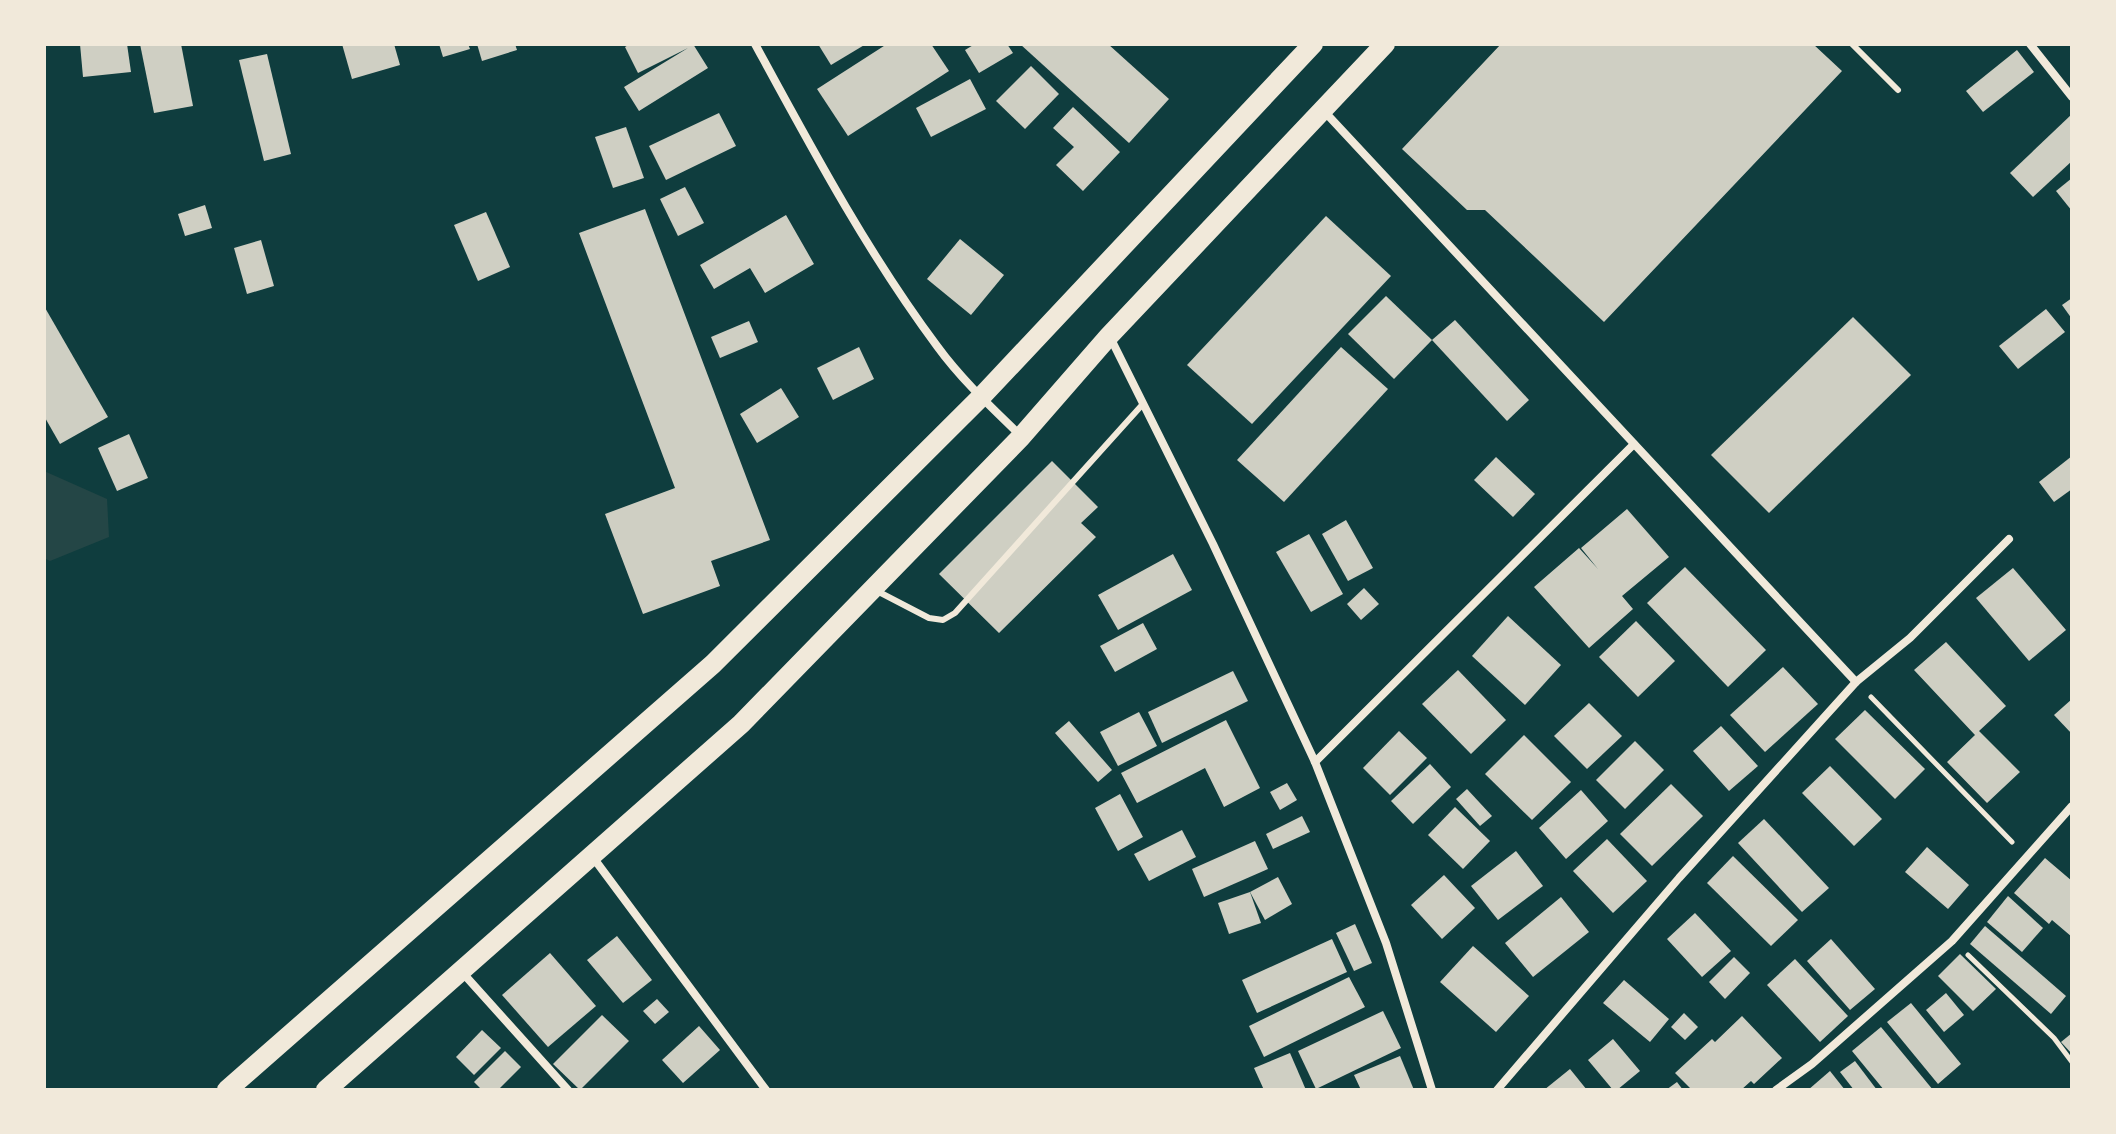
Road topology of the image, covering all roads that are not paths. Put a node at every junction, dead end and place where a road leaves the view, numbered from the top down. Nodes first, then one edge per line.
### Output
1 (755, 44) edge
2 (1313, 44) edge
3 (1385, 44) edge
4 (1852, 44) edge
5 (2030, 44) edge
6 (1898, 90) dead end
7 (2072, 97) edge
8 (1323, 110) junction
9 (1109, 336) junction
10 (981, 397) junction
11 (1142, 405) junction
12 (1021, 437) junction
13 (1634, 444) junction
14 (2009, 539) dead end
15 (874, 590) junction
16 (1856, 682) junction
17 (1315, 762) junction
18 (2072, 806) edge
19 (591, 855) junction
20 (461, 970) junction
21 (227, 1090) edge
22 (326, 1090) edge
23 (568, 1090) edge
24 (766, 1090) edge
25 (1432, 1090) edge
26 (1497, 1090) edge
27 (1776, 1090) edge

1 - 10 street
2 - 10 main road
3 - 8 main road
4 - 6 lane
5 - 7 street
8 - 9 main road
8 - 13 street
9 - 11 street
9 - 12 main road
10 - 12 street
10 - 21 main road
11 - 15 lane
11 - 17 street
12 - 15 main road
13 - 16 street
13 - 17 street
14 - 16 street
15 - 19 main road
16 - 26 street
17 - 25 street
18 - 27 street
19 - 20 main road
19 - 24 street
20 - 22 main road
20 - 23 street

